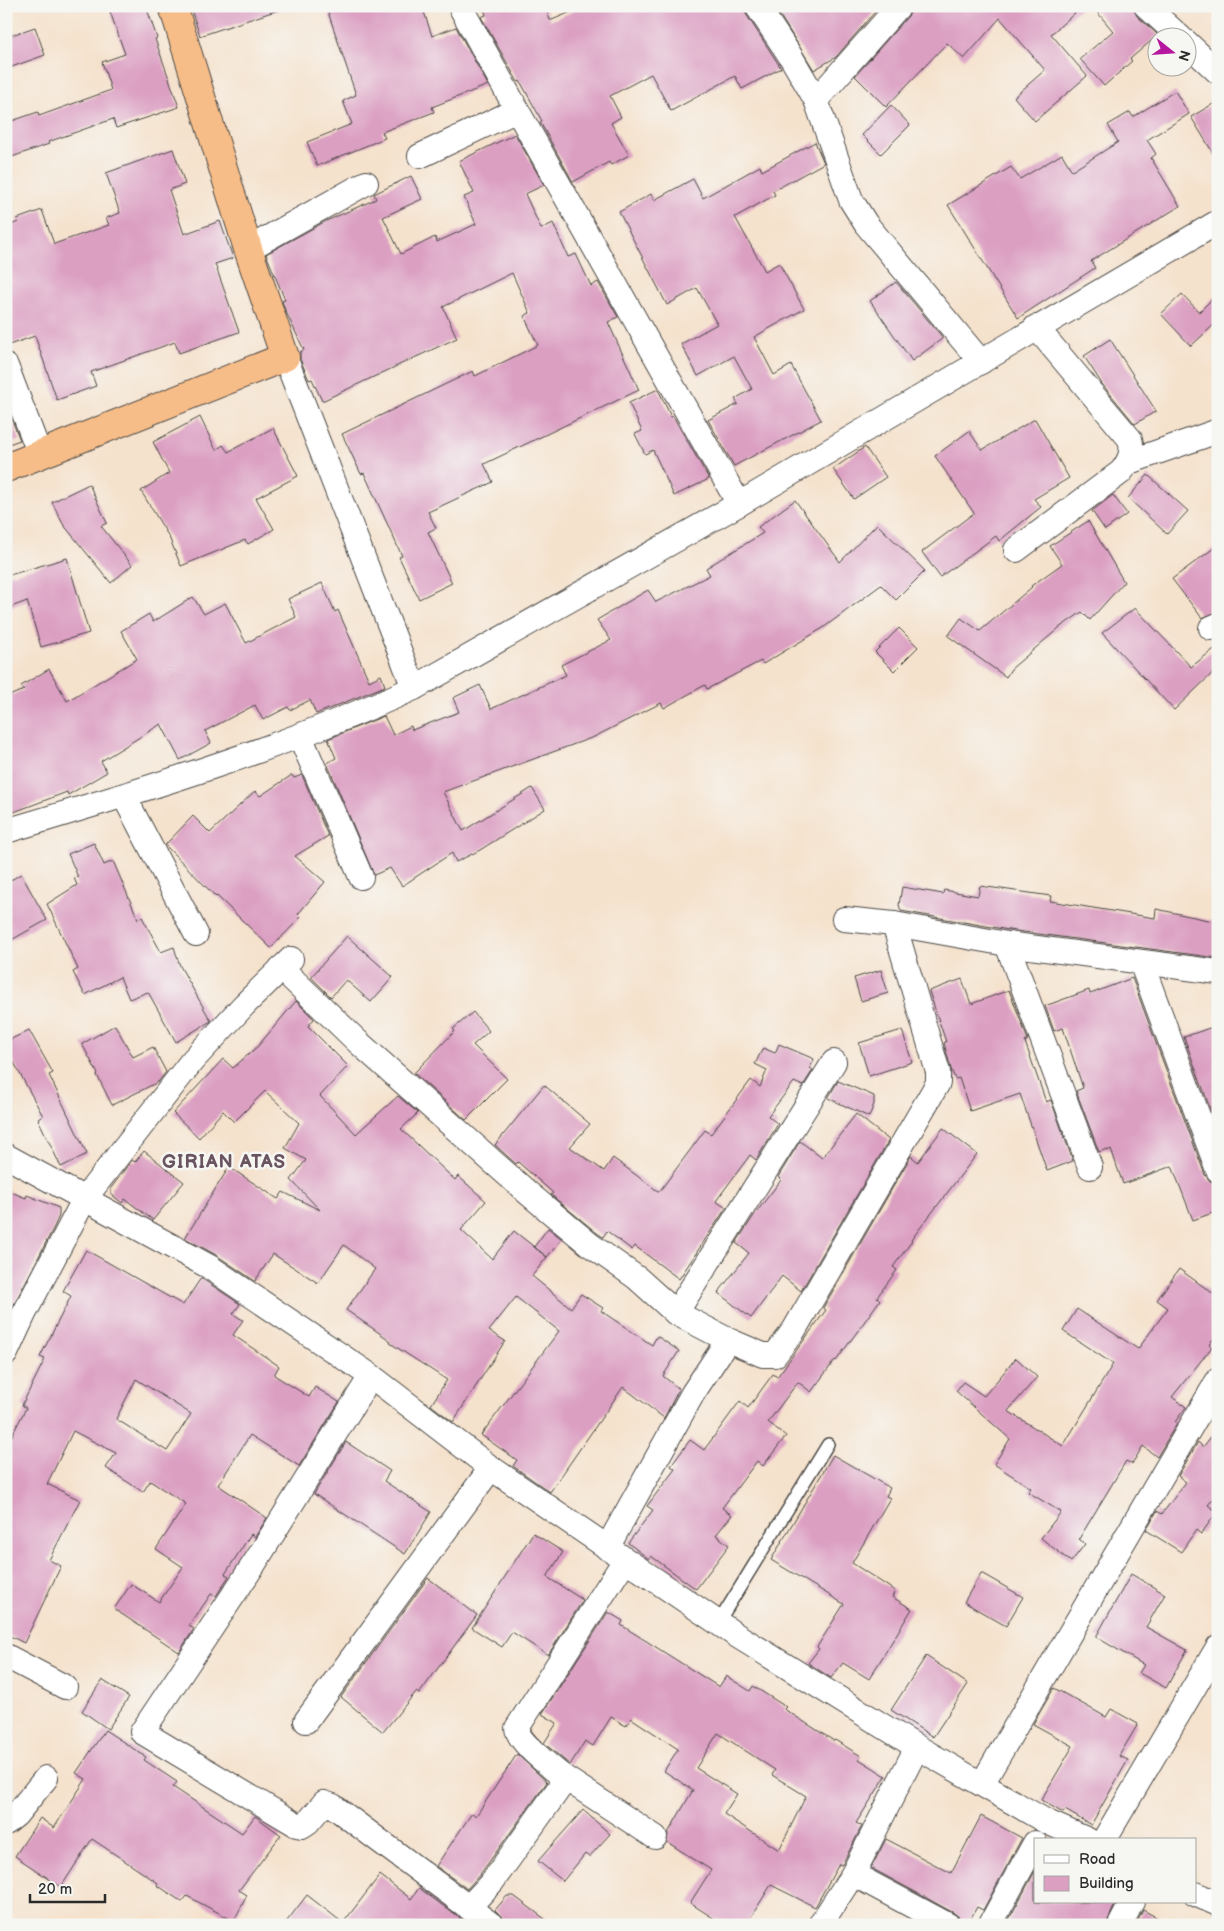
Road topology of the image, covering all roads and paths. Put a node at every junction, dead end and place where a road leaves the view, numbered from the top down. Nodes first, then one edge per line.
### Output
1 (173, 6) edge
2 (460, 6) edge
3 (756, 6) edge
4 (899, 6) edge
5 (1146, 6) edge
6 (1170, 28) edge
7 (1196, 51) edge
8 (1218, 72) edge
9 (816, 100) junction
10 (517, 110) junction
11 (420, 156) dead end
12 (366, 183) dead end
13 (1218, 222) edge
14 (248, 249) junction
15 (1036, 327) junction
16 (285, 357) junction
17 (981, 362) junction
18 (6, 366) edge
19 (1218, 431) edge
20 (40, 455) junction
21 (1129, 462) junction
22 (6, 468) edge
23 (739, 504) junction
24 (1016, 550) dead end
25 (414, 688) junction
26 (300, 736) junction
27 (124, 796) junction
28 (6, 831) edge
29 (360, 877) dead end
30 (844, 919) dead end
31 (894, 924) junction
32 (196, 934) dead end
33 (1007, 944) junction
34 (1141, 962) junction
35 (1218, 972) edge
36 (834, 1062) dead end
37 (6, 1156) edge
38 (1090, 1167) dead end
39 (1218, 1170) edge
40 (85, 1198) junction
41 (676, 1313) junction
42 (728, 1340) junction
43 (6, 1353) edge
44 (371, 1376) junction
45 (1218, 1380) edge
46 (828, 1444) dead end
47 (491, 1468) junction
48 (616, 1554) junction
49 (718, 1623) junction
50 (1218, 1647) edge
51 (6, 1656) edge
52 (64, 1686) dead end
53 (306, 1721) dead end
54 (917, 1747) junction
55 (562, 1776) junction
56 (46, 1778) dead end
57 (982, 1784) junction
58 (6, 1823) edge
59 (1042, 1831) edge
60 (655, 1837) dead end
61 (1078, 1838) edge
62 (1105, 1838) edge
63 (1034, 1845) edge
64 (854, 1874) junction
65 (1196, 1894) edge
66 (1131, 1904) edge
67 (1218, 1904) edge
68 (469, 1908) junction
69 (492, 1925) edge
70 (820, 1925) edge
71 (948, 1925) edge
72 (990, 1925) edge
73 (1120, 1925) edge

1 - 14 highway
2 - 10 street
3 - 9 street
4 - 9 street
5 - 6 street
7 - 8 street
9 - 17 street
10 - 11 street
10 - 23 street
12 - 14 street
13 - 15 street
14 - 16 highway
15 - 17 street
15 - 21 street
16 - 20 highway
16 - 25 street
17 - 23 street
18 - 20 street
19 - 21 street
20 - 22 highway
21 - 24 street
23 - 25 street
25 - 26 street
26 - 27 street
26 - 29 street
27 - 28 street
27 - 32 street
30 - 31 street
31 - 33 street
31 - 42 street
33 - 34 street
33 - 38 street
34 - 35 street
34 - 39 street
36 - 41 street
37 - 40 street
40 - 41 street
40 - 43 street
40 - 44 street
41 - 42 street
42 - 48 street
44 - 47 street
44 - 68 street
45 - 57 street
46 - 49 lane
47 - 48 street
47 - 53 street
48 - 49 street
48 - 55 street
49 - 54 street
50 - 62 street
51 - 52 street
54 - 57 street
54 - 64 street
55 - 60 street
55 - 68 street
56 - 58 street
57 - 59 street
59 - 61 street
63 - 72 street
64 - 70 street
64 - 71 street
65 - 67 street
66 - 73 street
68 - 69 street

